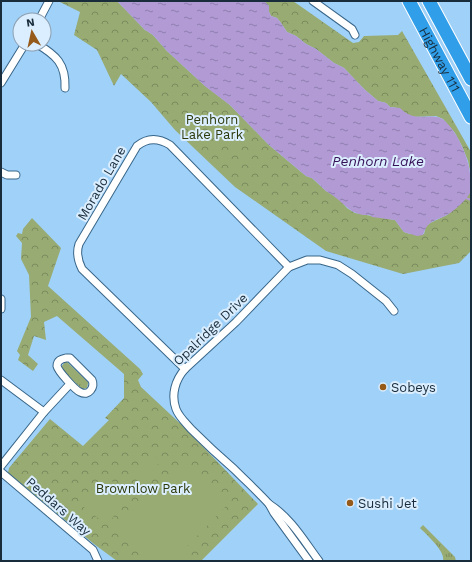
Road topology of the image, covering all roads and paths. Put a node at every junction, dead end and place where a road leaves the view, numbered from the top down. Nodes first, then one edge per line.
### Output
1 (49, 1) edge
2 (313, 1) edge
3 (409, 1) edge
4 (429, 1) edge
5 (43, 12) edge
6 (355, 35) dead end
7 (20, 52) edge
8 (48, 52) edge
9 (471, 79) edge
10 (1, 83) edge
11 (65, 88) dead end
12 (471, 117) edge
13 (1, 172) edge
14 (16, 175) dead end
15 (289, 267) junction
16 (1, 299) edge
17 (1, 309) edge
18 (394, 311) dead end
19 (185, 369) junction
20 (1, 380) edge
21 (70, 384) junction
22 (44, 412) junction
23 (1, 466) edge
24 (1, 472) edge
25 (269, 504) junction
26 (98, 561) edge
27 (309, 561) edge
28 (319, 561) edge

1 - 5 street
2 - 6 street
3 - 12 highway, Highway 111
4 - 9 highway, Highway 111
7 - 10 street
8 - 11 street
13 - 14 street
15 - 18 street, Opalridge Drive
15 - 19 street, Opalridge Drive
15 - 19 street, Morado Lane
16 - 17 street
19 - 25 street, Opalridge Drive
20 - 22 street
21 - 21 street
21 - 22 street
22 - 23 street
24 - 26 street, Peddars Way
25 - 27 street, Opalridge Drive
25 - 28 street, Opalridge Drive

